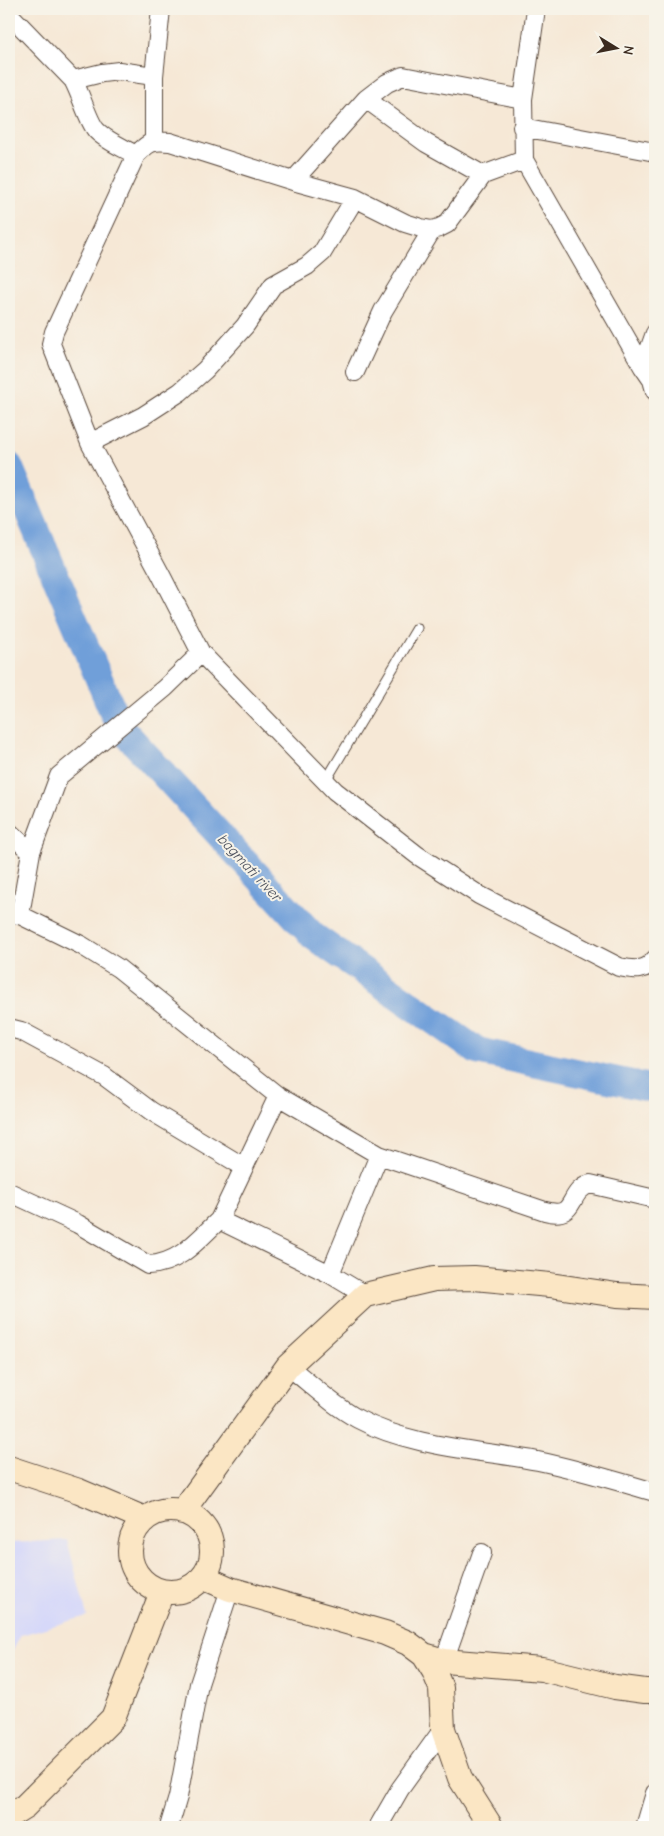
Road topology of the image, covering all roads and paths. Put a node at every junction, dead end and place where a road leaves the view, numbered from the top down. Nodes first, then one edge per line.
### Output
1 (161, 9) edge
2 (536, 9) edge
3 (9, 14) edge
4 (154, 76) junction
5 (73, 80) junction
6 (366, 99) junction
7 (523, 99) junction
8 (522, 127) junction
9 (154, 141) junction
10 (655, 152) edge
11 (136, 155) junction
12 (524, 160) junction
13 (483, 175) junction
14 (293, 181) junction
15 (355, 198) junction
16 (432, 230) junction
17 (655, 333) edge
18 (355, 372) dead end
19 (651, 380) edge
20 (90, 443) junction
21 (417, 628) dead end
22 (201, 652) junction
23 (325, 782) junction
24 (9, 832) edge
25 (31, 852) junction
26 (14, 914) edge
27 (655, 959) edge
28 (9, 1028) edge
29 (278, 1096) junction
30 (380, 1155) junction
31 (244, 1167) junction
32 (9, 1192) edge
33 (655, 1199) edge
34 (218, 1220) junction
35 (330, 1274) junction
36 (365, 1295) junction
37 (655, 1297) edge
38 (288, 1366) junction
39 (9, 1468) edge
40 (655, 1492) edge
41 (182, 1512) junction
42 (146, 1519) junction
43 (482, 1554) dead end
44 (203, 1577) junction
45 (230, 1589) junction
46 (162, 1592) junction
47 (434, 1658) junction
48 (655, 1691) edge
49 (443, 1729) junction
50 (655, 1793) edge
51 (17, 1811) edge
52 (9, 1827) edge
53 (169, 1827) edge
54 (378, 1827) edge
55 (491, 1827) edge
56 (645, 1827) edge

1 - 4 street
2 - 7 street
3 - 5 street
4 - 5 street
4 - 9 street
5 - 11 street
6 - 7 street
6 - 13 street
6 - 14 street
7 - 8 street
8 - 10 street
8 - 12 street
9 - 11 street
9 - 14 street
11 - 20 street
12 - 13 street
12 - 19 street
13 - 16 street
14 - 15 street
15 - 16 street
15 - 20 street
16 - 18 street
17 - 19 street
20 - 22 street
21 - 23 lane
22 - 23 street
22 - 25 street
23 - 27 street
24 - 25 street
25 - 26 street
26 - 29 street
28 - 31 street
29 - 30 street
29 - 31 street
30 - 33 street
30 - 35 street
31 - 34 street
32 - 34 street
34 - 35 street
35 - 36 street
36 - 37 street
36 - 38 street
38 - 40 street
38 - 41 street
39 - 42 street
41 - 42 street
41 - 44 street
42 - 46 street
43 - 47 street
44 - 45 street
44 - 46 street
45 - 47 street
45 - 53 street
46 - 51 street
47 - 48 street
47 - 49 street
49 - 54 street
49 - 55 street
50 - 56 street
51 - 52 street

